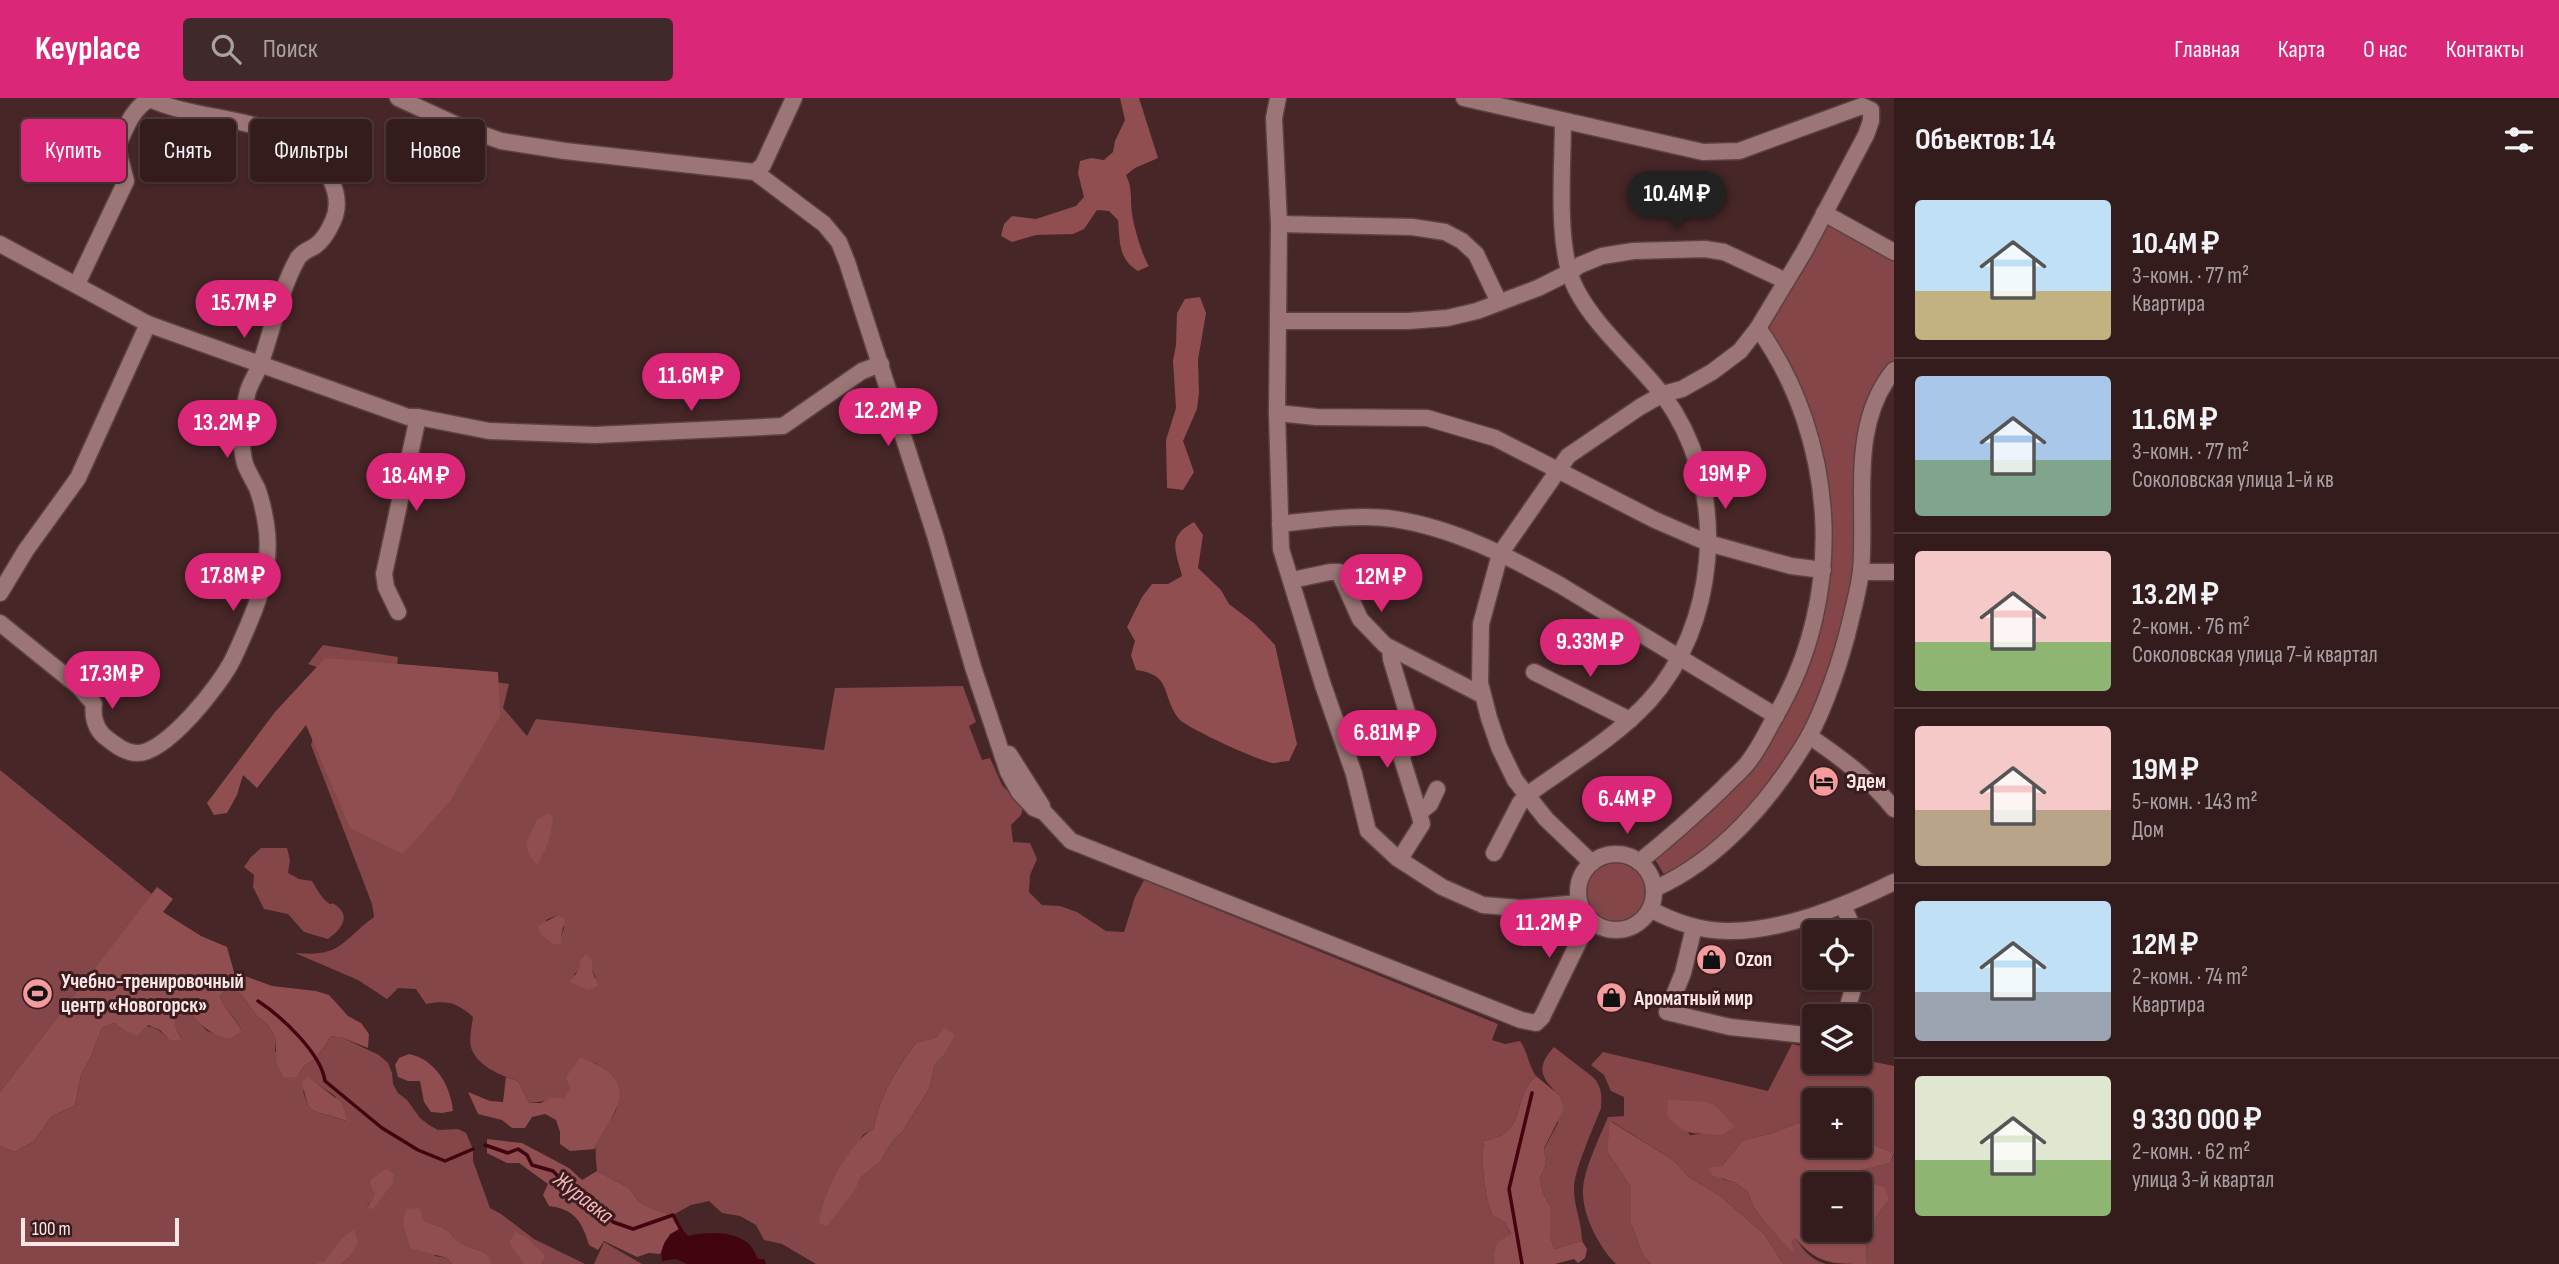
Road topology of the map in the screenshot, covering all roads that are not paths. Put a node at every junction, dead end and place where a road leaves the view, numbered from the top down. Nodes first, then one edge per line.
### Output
1 (398, 98) edge
2 (794, 98) edge
3 (1278, 98) edge
4 (1464, 98) edge
5 (1563, 121) junction
6 (755, 172) junction
7 (1824, 214) junction
8 (1279, 224) junction
9 (0, 244) edge
10 (1894, 252) edge
11 (1570, 272) junction
12 (1786, 281) junction
13 (77, 284) junction
14 (1499, 302) junction
15 (1278, 320) junction
16 (148, 324) junction
17 (1758, 328) junction
18 (881, 364) junction
19 (260, 366) junction
20 (1894, 370) edge
21 (1663, 394) junction
22 (1277, 413) junction
23 (418, 417) junction
24 (1557, 470) junction
25 (1280, 524) junction
26 (1708, 543) junction
27 (1500, 554) junction
28 (1823, 570) junction
29 (1861, 572) junction
30 (1894, 572) edge
31 (1292, 580) junction
32 (0, 593) edge
33 (398, 612) dead end
34 (0, 623) edge
35 (1390, 648) junction
36 (1678, 658) junction
37 (1420, 663) junction
38 (1534, 672) dead end
39 (1402, 693) junction
40 (1482, 695) junction
41 (1776, 716) junction
42 (1630, 719) junction
43 (1809, 736) junction
44 (1437, 789) dead end
45 (1527, 795) junction
46 (1894, 809) edge
47 (1419, 813) junction
48 (1494, 853) dead end
49 (1403, 854) dead end
50 (1639, 862) junction
51 (1592, 863) junction
52 (1894, 882) edge
53 (1654, 888) junction
54 (1579, 903) junction
55 (1843, 905) junction
56 (1650, 909) junction
57 (1588, 919) junction
58 (1849, 920) edge
59 (1694, 926) junction
60 (1608, 929) junction
61 (1521, 1020) junction
62 (1802, 1035) edge

1 - 6 street
2 - 6 street
3 - 8 street
4 - 5 street
5 - 7 street
5 - 11 street
6 - 18 street
7 - 10 street
7 - 12 street
8 - 14 street
8 - 15 street
9 - 13 street
11 - 12 street
11 - 14 street
11 - 21 street
12 - 17 street
13 - 16 street
13 - 19 street
14 - 15 street
15 - 22 street
16 - 19 street
16 - 32 street
17 - 21 street
17 - 28 street
18 - 23 street
18 - 61 street
19 - 23 street
19 - 34 street
20 - 29 street
21 - 24 street
21 - 26 street
22 - 24 street
22 - 25 street
23 - 33 street
24 - 26 street
24 - 27 street
25 - 27 street
25 - 31 street
26 - 28 street
26 - 36 street
27 - 36 street
27 - 40 street
28 - 41 street
29 - 30 street
29 - 43 street
31 - 35 street
31 - 54 street
35 - 37 street
35 - 39 street
36 - 41 street
36 - 42 street
37 - 39 street
37 - 40 street
38 - 42 street
39 - 47 street
40 - 45 street
41 - 50 street
42 - 45 street
43 - 46 street
43 - 53 street
44 - 47 street
45 - 48 street
45 - 51 street
47 - 49 street
50 - 51 street
50 - 53 street
51 - 54 street
52 - 55 street
53 - 56 street
54 - 57 street
55 - 58 street
55 - 59 street
56 - 59 street
56 - 60 street
57 - 60 street
57 - 61 street
59 - 62 street
60 - 61 street

